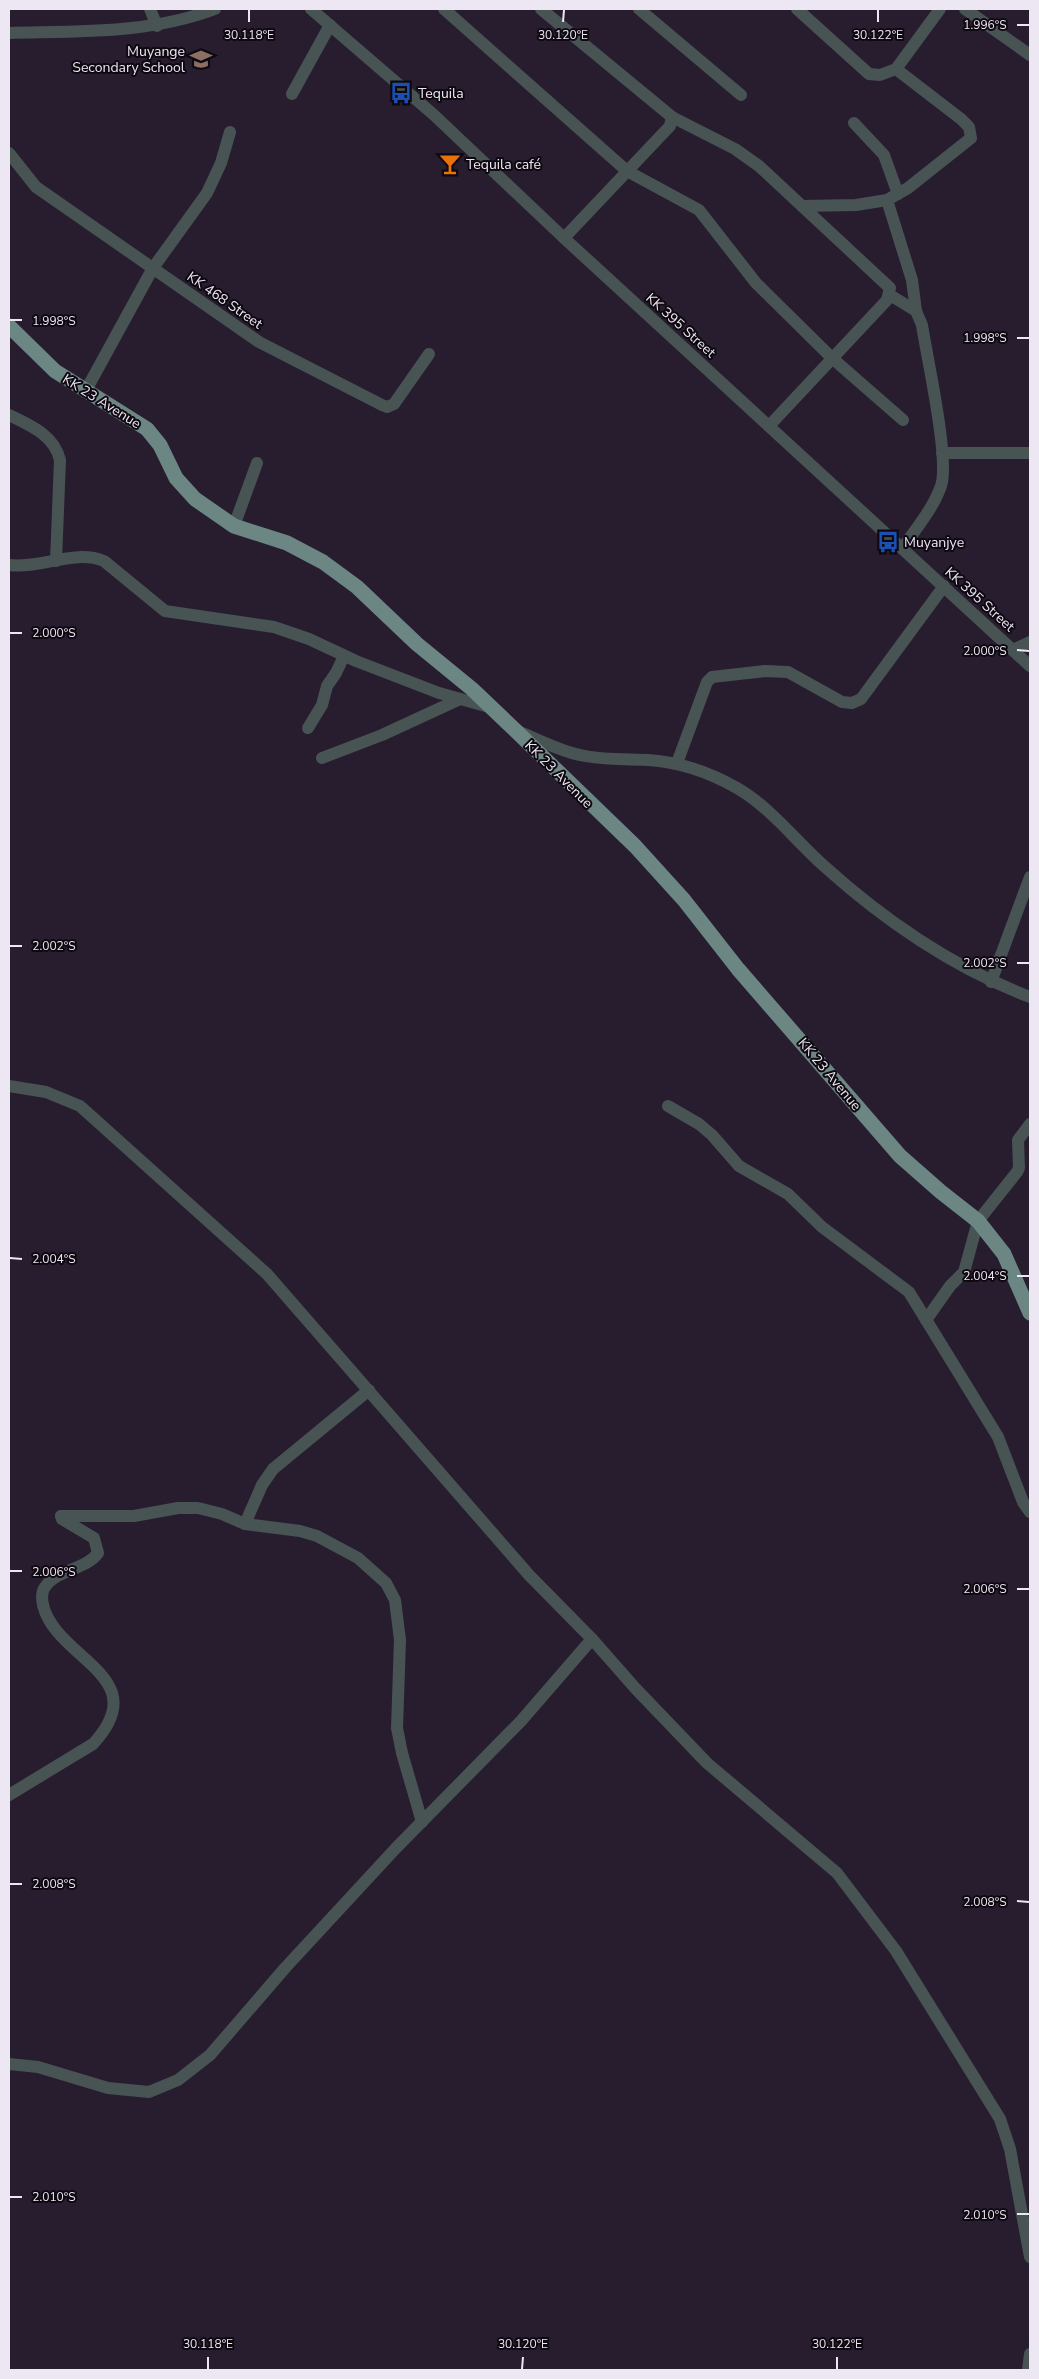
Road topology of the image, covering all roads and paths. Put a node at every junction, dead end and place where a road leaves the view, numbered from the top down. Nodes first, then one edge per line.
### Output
1 (150, 9) edge
2 (215, 9) edge
3 (311, 9) edge
4 (444, 9) edge
5 (541, 9) edge
6 (639, 9) edge
7 (797, 9) edge
8 (940, 9) edge
9 (965, 9) edge
10 (157, 26) junction
11 (330, 26) junction
12 (9, 33) edge
13 (1030, 55) edge
14 (896, 69) junction
15 (292, 94) dead end
16 (741, 95) dead end
17 (672, 117) junction
18 (854, 123) dead end
19 (230, 132) dead end
20 (9, 153) edge
21 (627, 171) junction
22 (893, 197) junction
23 (802, 206) junction
24 (564, 238) junction
25 (153, 268) junction
26 (890, 294) junction
27 (916, 311) junction
28 (9, 326) edge
29 (428, 354) dead end
30 (832, 358) junction
31 (85, 392) junction
32 (9, 415) edge
33 (903, 420) dead end
34 (769, 426) junction
35 (1030, 452) edge
36 (942, 453) junction
37 (257, 463) dead end
38 (234, 526) junction
39 (903, 548) junction
40 (56, 561) junction
41 (9, 565) edge
42 (944, 586) junction
43 (1030, 642) edge
44 (1014, 650) junction
45 (344, 656) junction
46 (1030, 666) edge
47 (460, 699) junction
48 (490, 706) junction
49 (308, 728) dead end
50 (515, 730) junction
51 (322, 758) dead end
52 (677, 763) junction
53 (1030, 878) edge
54 (991, 982) junction
55 (1030, 997) edge
56 (9, 1086) edge
57 (668, 1106) dead end
58 (1030, 1124) edge
59 (978, 1220) junction
60 (1030, 1313) edge
61 (926, 1320) junction
62 (369, 1390) junction
63 (1030, 1512) edge
64 (245, 1524) junction
65 (592, 1639) junction
66 (9, 1795) edge
67 (422, 1822) junction
68 (9, 2064) edge
69 (1030, 2257) edge
70 (1030, 2354) edge
71 (1028, 2370) edge

1 - 10 street
2 - 10 street
3 - 11 street, KK 395 Street
4 - 21 street
5 - 17 street
6 - 16 street
7 - 14 street
8 - 14 street
9 - 13 street
10 - 12 street
11 - 15 street
11 - 24 street, KK 395 Street
14 - 22 street
17 - 21 street
17 - 23 street
18 - 22 street
19 - 25 street
20 - 25 street, KK 468 Street
21 - 24 street
21 - 30 street
22 - 23 street
22 - 27 street
23 - 26 street
24 - 34 street, KK 395 Street
25 - 29 street, KK 468 Street
25 - 31 street
26 - 27 street
26 - 30 street
27 - 36 street
28 - 31 main road, KK 23 Avenue
30 - 33 street
30 - 34 street
31 - 38 main road, KK 23 Avenue
32 - 40 street
34 - 39 street, KK 395 Street
35 - 36 street
36 - 39 street
37 - 38 street
38 - 48 main road, KK 23 Avenue
39 - 42 street, KK 395 Street
40 - 41 street
40 - 45 street
42 - 44 street, KK 395 Street
42 - 52 street
43 - 44 street
44 - 46 street, KK 395 Street
45 - 47 street
45 - 49 street
47 - 48 street
47 - 51 street
48 - 50 main road, KK 23 Avenue
50 - 52 street
50 - 59 main road, KK 23 Avenue
52 - 54 street
53 - 54 street
54 - 55 street
56 - 62 street
57 - 61 street
58 - 59 street
59 - 60 main road, KK 23 Avenue
59 - 61 street
61 - 63 street
62 - 64 street
62 - 65 street
64 - 66 street
64 - 67 street
65 - 67 street
65 - 69 street
67 - 68 street
70 - 71 street

